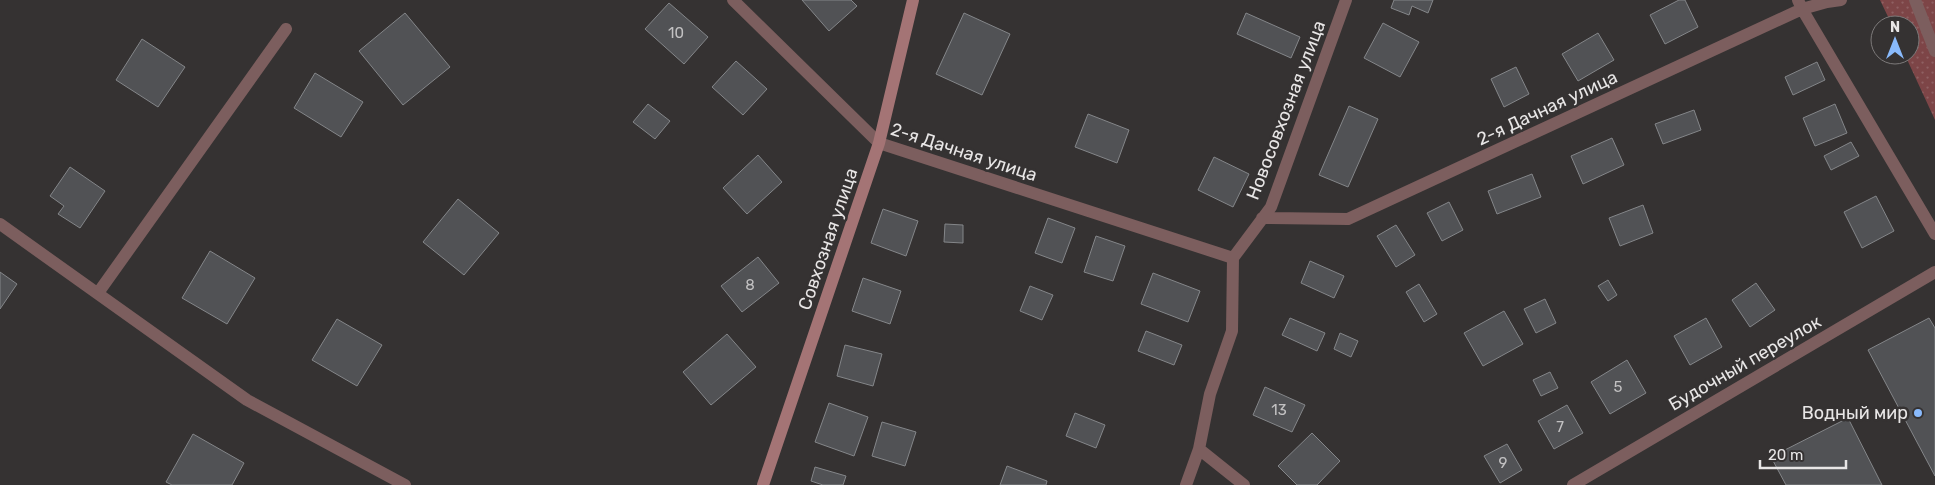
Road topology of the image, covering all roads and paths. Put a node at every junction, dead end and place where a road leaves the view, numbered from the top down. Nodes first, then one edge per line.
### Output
1 (732, 0) edge
2 (914, 0) edge
3 (1346, 0) edge
4 (1841, 0) edge
5 (1915, 0) edge
6 (1800, 4) edge
7 (286, 29) dead end
8 (1935, 51) edge
9 (879, 143) junction
10 (1262, 218) junction
11 (0, 224) edge
12 (1935, 234) edge
13 (1233, 258) junction
14 (1935, 272) edge
15 (98, 293) junction
16 (1200, 448) junction
17 (405, 485) edge
18 (763, 485) edge
19 (1186, 485) edge
20 (1244, 485) edge
21 (1573, 485) edge

1 - 9 street, 2-я Дачная улица
2 - 9 street, Совхозная улица
3 - 10 street, Новосовхозная улица
4 - 6 street, 2-я Дачная улица
5 - 8 street
6 - 10 street, 2-я Дачная улица
6 - 12 street
7 - 15 street
9 - 13 street, 2-я Дачная улица
9 - 18 street, Совхозная улица
10 - 13 street, Новосовхозная улица
11 - 15 street
13 - 16 street
14 - 21 street, Будочный переулок
15 - 17 street
16 - 19 street
16 - 20 street

